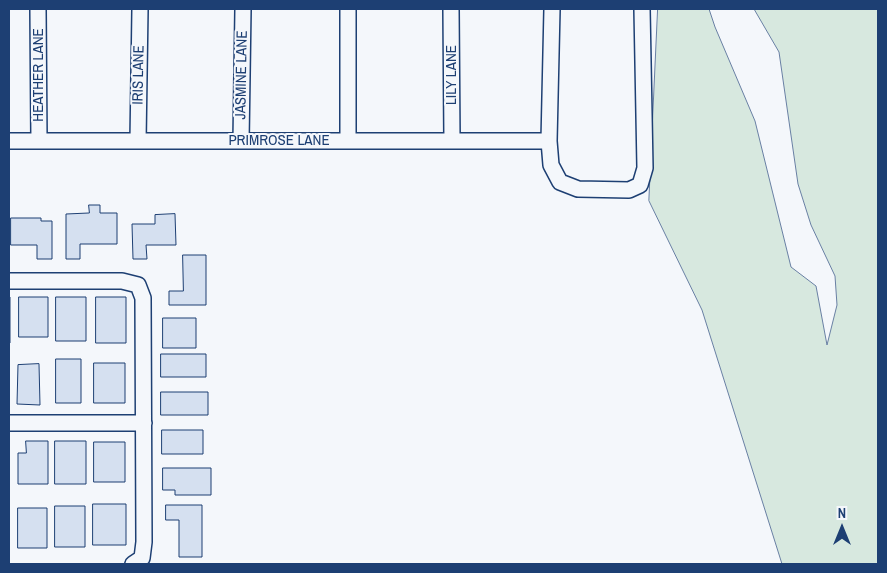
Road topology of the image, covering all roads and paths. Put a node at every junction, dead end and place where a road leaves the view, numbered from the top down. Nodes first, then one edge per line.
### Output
1 (38, 9) edge
2 (140, 9) edge
3 (243, 9) edge
4 (348, 9) edge
5 (451, 9) edge
6 (552, 9) edge
7 (642, 9) edge
8 (9, 141) edge
9 (39, 141) junction
10 (138, 141) junction
11 (242, 141) junction
12 (348, 141) junction
13 (452, 141) junction
14 (549, 141) junction
15 (9, 281) edge
16 (9, 423) edge
17 (144, 423) junction
18 (133, 564) edge

1 - 9 street, HEATHER LANE
2 - 10 street, IRIS LANE
3 - 11 street, JASMINE LANE
4 - 12 street
5 - 13 street, LILY LANE
6 - 14 street
7 - 14 street
8 - 9 street, PRIMROSE LANE
9 - 10 street, PRIMROSE LANE
10 - 11 street, PRIMROSE LANE
11 - 12 street, PRIMROSE LANE
12 - 13 street, PRIMROSE LANE
13 - 14 street, PRIMROSE LANE
15 - 17 street
16 - 17 street
17 - 18 street

